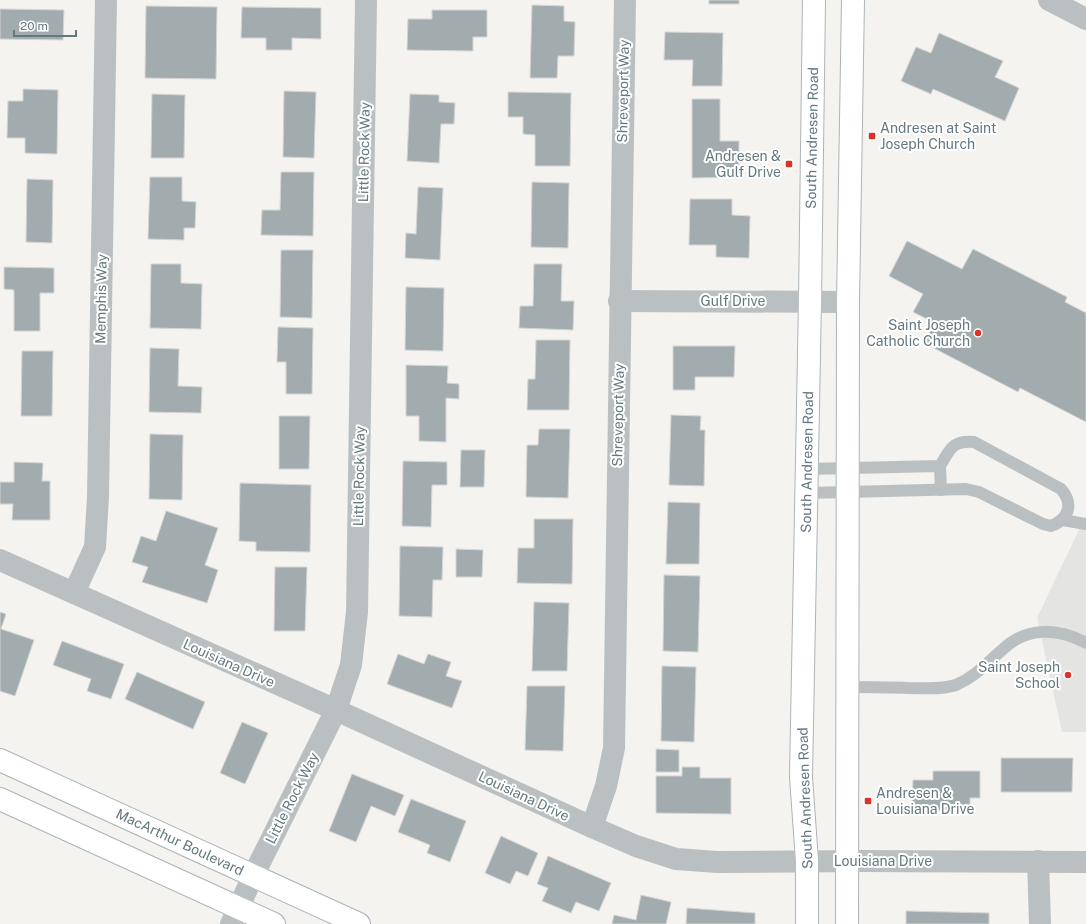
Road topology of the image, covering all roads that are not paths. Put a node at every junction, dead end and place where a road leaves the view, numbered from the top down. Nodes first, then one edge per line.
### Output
1 (106, 0) edge
2 (366, 0) edge
3 (625, 0) edge
4 (814, 0) edge
5 (853, 0) edge
6 (1049, 0) edge
7 (1086, 19) edge
8 (619, 301) junction
9 (810, 301) junction
10 (848, 302) junction
11 (940, 466) junction
12 (847, 468) junction
13 (807, 469) junction
14 (941, 490) junction
15 (847, 492) junction
16 (807, 494) junction
17 (1063, 520) junction
18 (1086, 524) edge
19 (0, 560) edge
20 (74, 593) junction
21 (1086, 643) edge
22 (847, 687) junction
23 (336, 710) junction
24 (0, 760) edge
25 (0, 799) edge
26 (592, 827) junction
27 (846, 860) junction
28 (807, 861) junction
29 (1038, 862) junction
30 (1086, 862) edge
31 (253, 876) junction
32 (235, 916) edge
33 (274, 924) edge
34 (359, 924) edge
35 (807, 924) edge
36 (847, 924) edge
37 (1040, 924) edge

1 - 20 street, Memphis Way
2 - 23 street, Little Rock Way
3 - 8 street, Shreveport Way
4 - 9 street, South Andresen Road
5 - 10 street
6 - 7 street
8 - 9 street, Gulf Drive
8 - 26 street, Shreveport Way
9 - 10 street, Gulf Drive
9 - 13 street, South Andresen Road
10 - 12 street
11 - 12 lane
11 - 14 lane
11 - 17 lane
12 - 13 lane
12 - 15 street
13 - 16 street, South Andresen Road
14 - 15 lane
14 - 17 lane
15 - 16 lane
15 - 22 street
16 - 28 street, South Andresen Road
17 - 18 lane
19 - 20 street, Louisiana Drive
20 - 23 street, Louisiana Drive
21 - 22 lane
22 - 27 street
23 - 26 street, Louisiana Drive
23 - 31 street, Little Rock Way
24 - 31 street, MacArthur Boulevard
25 - 32 street
26 - 28 street, Louisiana Drive
27 - 28 street, Louisiana Drive
27 - 29 street, Louisiana Drive
27 - 36 street
28 - 35 street, South Andresen Road
29 - 30 street, Louisiana Drive
29 - 37 street
31 - 32 street, Little Rock Way
31 - 34 street, MacArthur Boulevard
32 - 33 street

